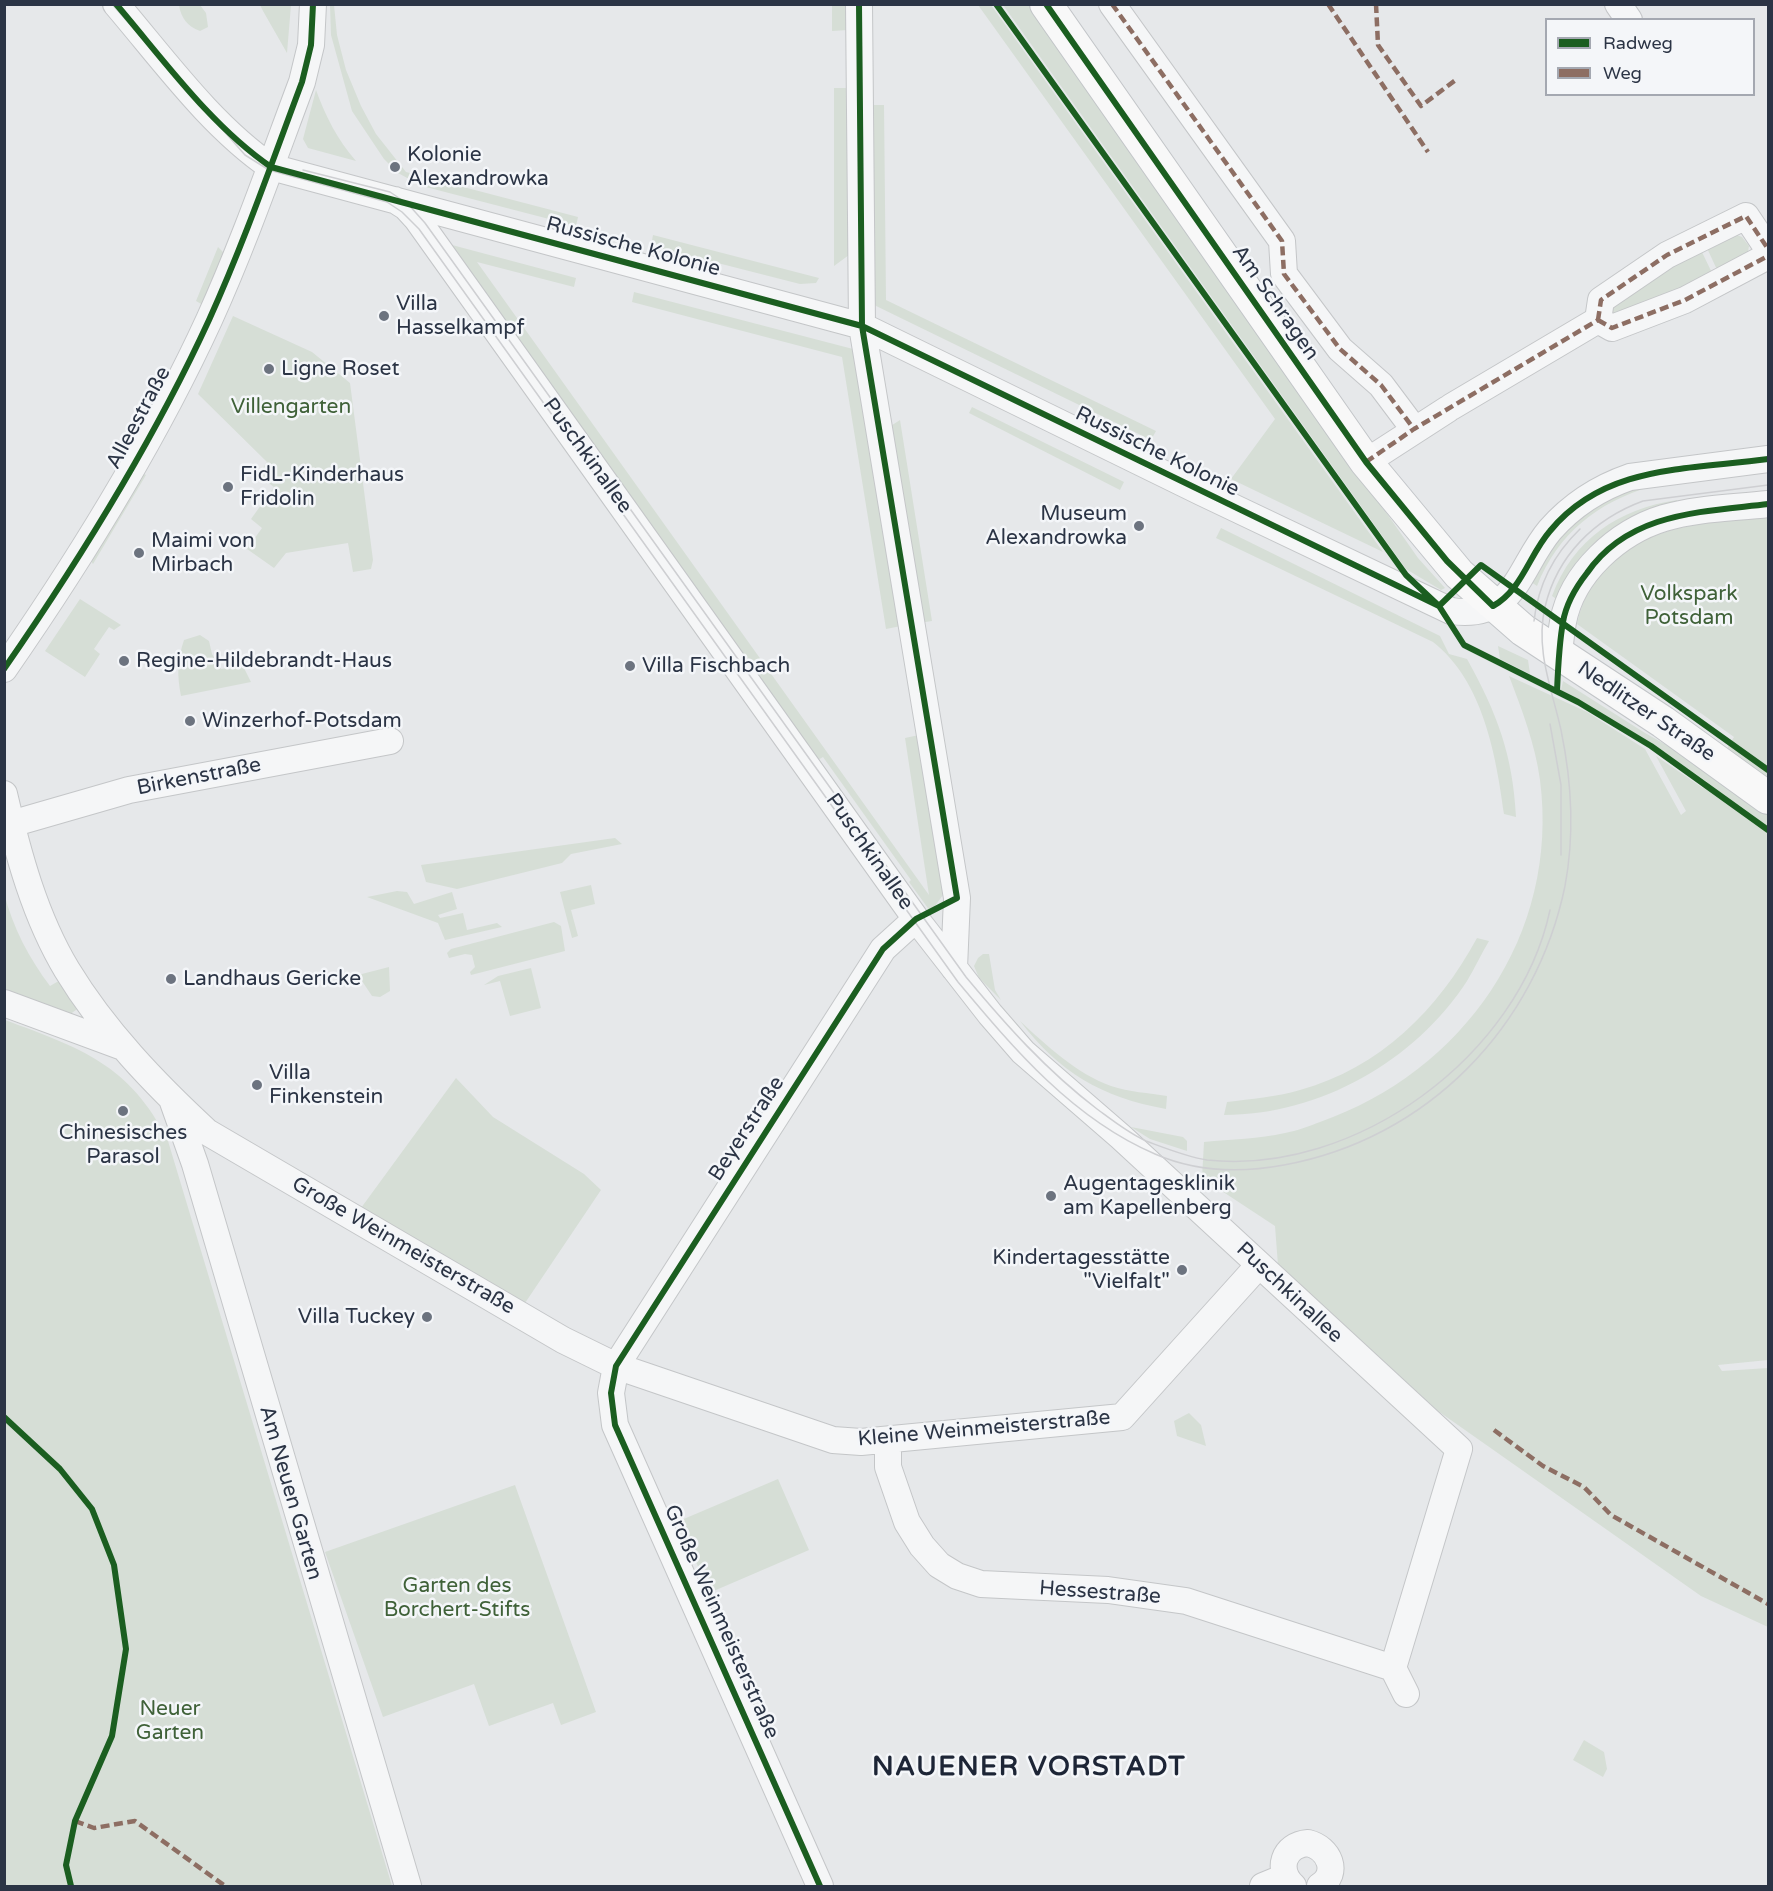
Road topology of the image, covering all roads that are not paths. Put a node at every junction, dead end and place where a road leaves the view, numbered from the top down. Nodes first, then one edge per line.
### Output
1 (116, 4) edge
2 (313, 4) edge
3 (859, 4) edge
4 (1046, 4) edge
5 (1112, 4) edge
6 (1618, 4) edge
7 (1628, 18) edge
8 (271, 167) junction
9 (395, 200) junction
10 (1768, 249) edge
11 (1768, 256) edge
12 (1598, 320) junction
13 (862, 326) junction
14 (1414, 429) junction
15 (1768, 459) edge
16 (1366, 462) junction
17 (1768, 504) edge
18 (1493, 606) junction
19 (1559, 654) junction
20 (4, 669) edge
21 (390, 741) dead end
22 (4, 794) edge
23 (1768, 798) edge
24 (11, 824) junction
25 (916, 919) junction
26 (954, 968) junction
27 (4, 1003) edge
28 (123, 1047) junction
29 (172, 1099) junction
30 (1259, 1265) junction
31 (616, 1366) junction
32 (888, 1440) junction
33 (1394, 1668) junction
34 (1406, 1694) dead end
35 (1280, 1883) edge
36 (408, 1887) edge
37 (820, 1887) edge
38 (1320, 1887) edge

1 - 8 street, Russische Kolonie
2 - 8 street, Alleestraße
3 - 13 street
4 - 16 main road, Am Schragen
5 - 14 street, Am Schragen
6 - 7 street
8 - 9 street, Russische Kolonie
8 - 20 street, Alleestraße
9 - 13 street, Russische Kolonie
9 - 25 street, Puschkinallee
10 - 12 street
11 - 12 street
12 - 14 street
13 - 18 street, Russische Kolonie
13 - 26 street
14 - 16 street
15 - 18 street
16 - 18 main road, Am Schragen
17 - 19 street
18 - 19 main road, Nedlitzer Straße
19 - 23 main road, Nedlitzer Straße
21 - 24 street, Birkenstraße
22 - 24 street, Große Weinmeisterstraße
24 - 28 street, Große Weinmeisterstraße
25 - 26 street, Puschkinallee
25 - 31 street, Beyerstraße
26 - 30 street, Puschkinallee
27 - 28 street
28 - 29 street, Große Weinmeisterstraße
29 - 31 street, Große Weinmeisterstraße
29 - 36 street, Am Neuen Garten
30 - 32 street, Kleine Weinmeisterstraße
30 - 33 street, Puschkinallee
31 - 32 street, Kleine Weinmeisterstraße
31 - 37 street, Große Weinmeisterstraße
32 - 33 street, Hessestraße
33 - 34 street
35 - 38 street

